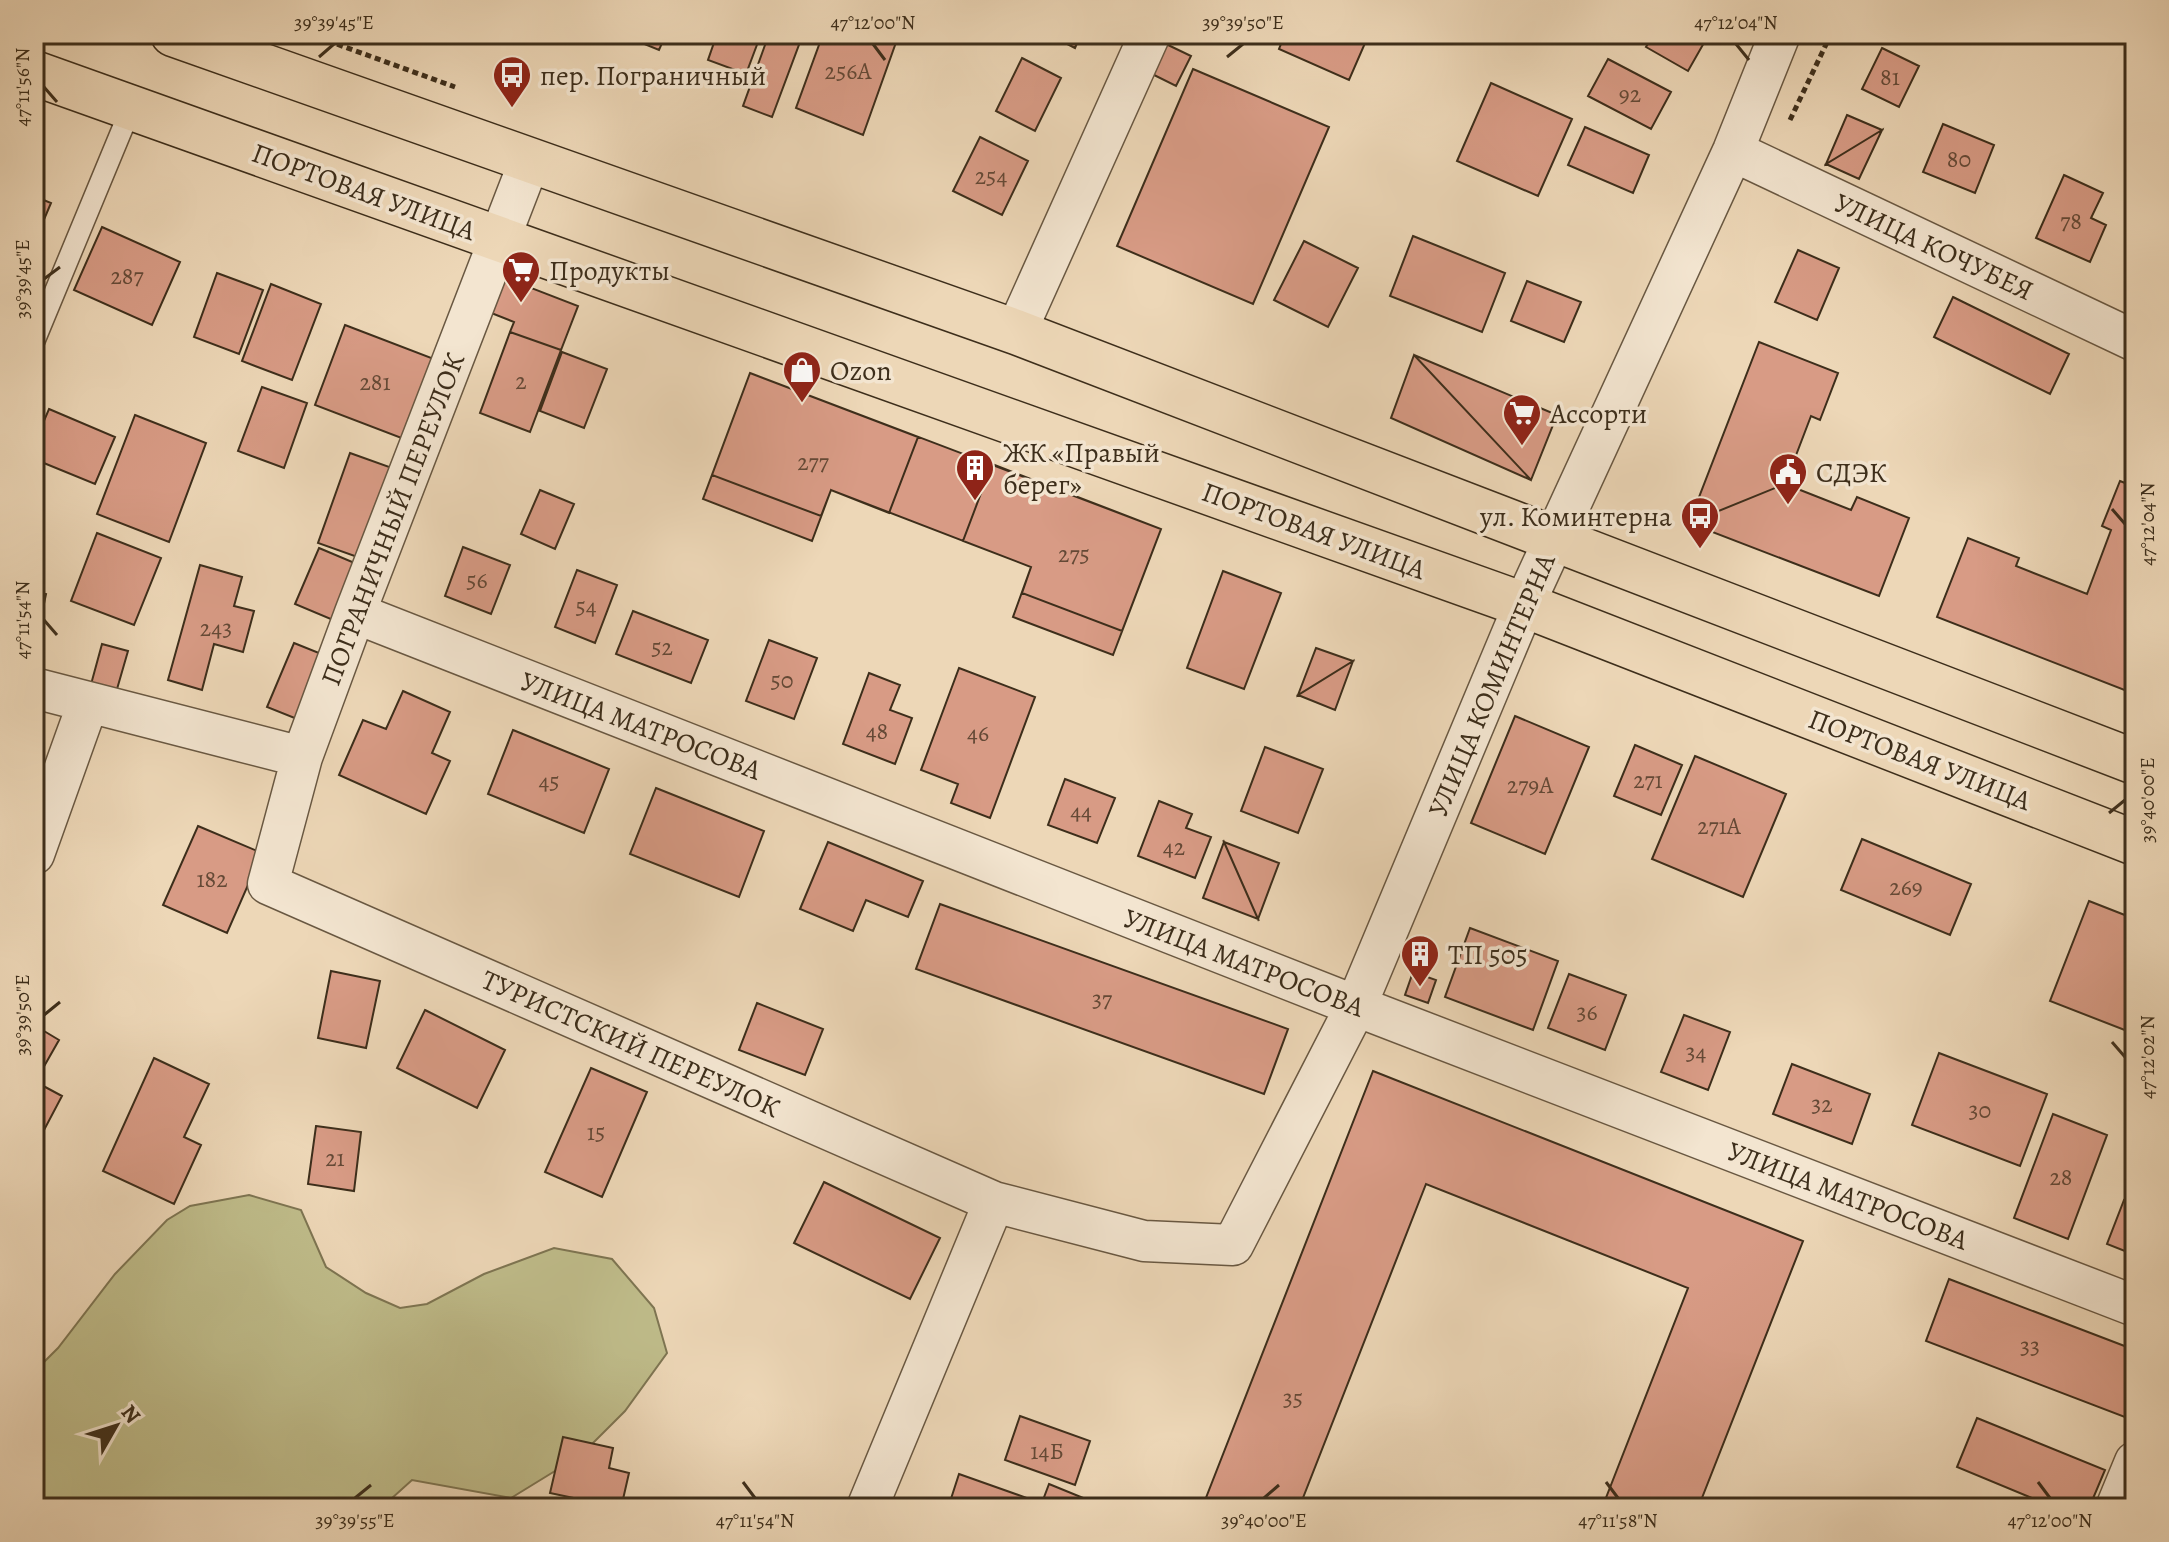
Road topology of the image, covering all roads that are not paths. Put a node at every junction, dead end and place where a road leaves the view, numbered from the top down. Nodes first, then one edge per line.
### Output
1 (173, 34) edge
2 (1150, 34) edge
3 (1780, 34) edge
4 (34, 73) edge
5 (131, 108) junction
6 (1750, 159) junction
7 (530, 160) junction
8 (498, 239) junction
9 (1016, 332) junction
10 (2135, 341) edge
11 (34, 342) edge
12 (1554, 538) junction
13 (1524, 605) junction
14 (355, 613) junction
15 (34, 688) edge
16 (88, 703) junction
17 (302, 757) junction
18 (2135, 762) edge
19 (2135, 843) edge
20 (34, 854) edge
21 (268, 884) joint
22 (1356, 1006) junction
23 (994, 1202) junction
24 (1233, 1245) joint
25 (2135, 1306) edge
26 (2135, 1462) edge
27 (867, 1508) edge
28 (2116, 1508) edge

1 - 7 main road
2 - 9 street
3 - 6 street, УЛИЦА КОМИНТЕРНА
4 - 5 main road, ПОРТОВАЯ УЛИЦА
5 - 8 main road, ПОРТОВАЯ УЛИЦА
5 - 11 lane
6 - 10 street, УЛИЦА КОЧУБЕЯ
6 - 12 street, УЛИЦА КОМИНТЕРНА
7 - 8 street, ПОГРАНИЧНЫЙ ПЕРЕУЛОК
7 - 9 main road
8 - 13 main road, ПОРТОВАЯ УЛИЦА
8 - 14 street, ПОГРАНИЧНЫЙ ПЕРЕУЛОК
9 - 12 main road
12 - 13 street, УЛИЦА КОМИНТЕРНА
12 - 18 main road
13 - 19 main road, ПОРТОВАЯ УЛИЦА
13 - 22 street, УЛИЦА КОМИНТЕРНА
14 - 17 street, ПОГРАНИЧНЫЙ ПЕРЕУЛОК
14 - 22 street, УЛИЦА МАТРОСОВА
15 - 16 street
16 - 17 street
16 - 20 street
17 - 21 street, ПОГРАНИЧНЫЙ ПЕРЕУЛОК
21 - 23 street, ТУРИСТСКИЙ ПЕРЕУЛОК
22 - 24 street, УЛИЦА КОМИНТЕРНА
22 - 25 street, УЛИЦА МАТРОСОВА
23 - 24 street, ТУРИСТСКИЙ ПЕРЕУЛОК
23 - 27 street
26 - 28 street

